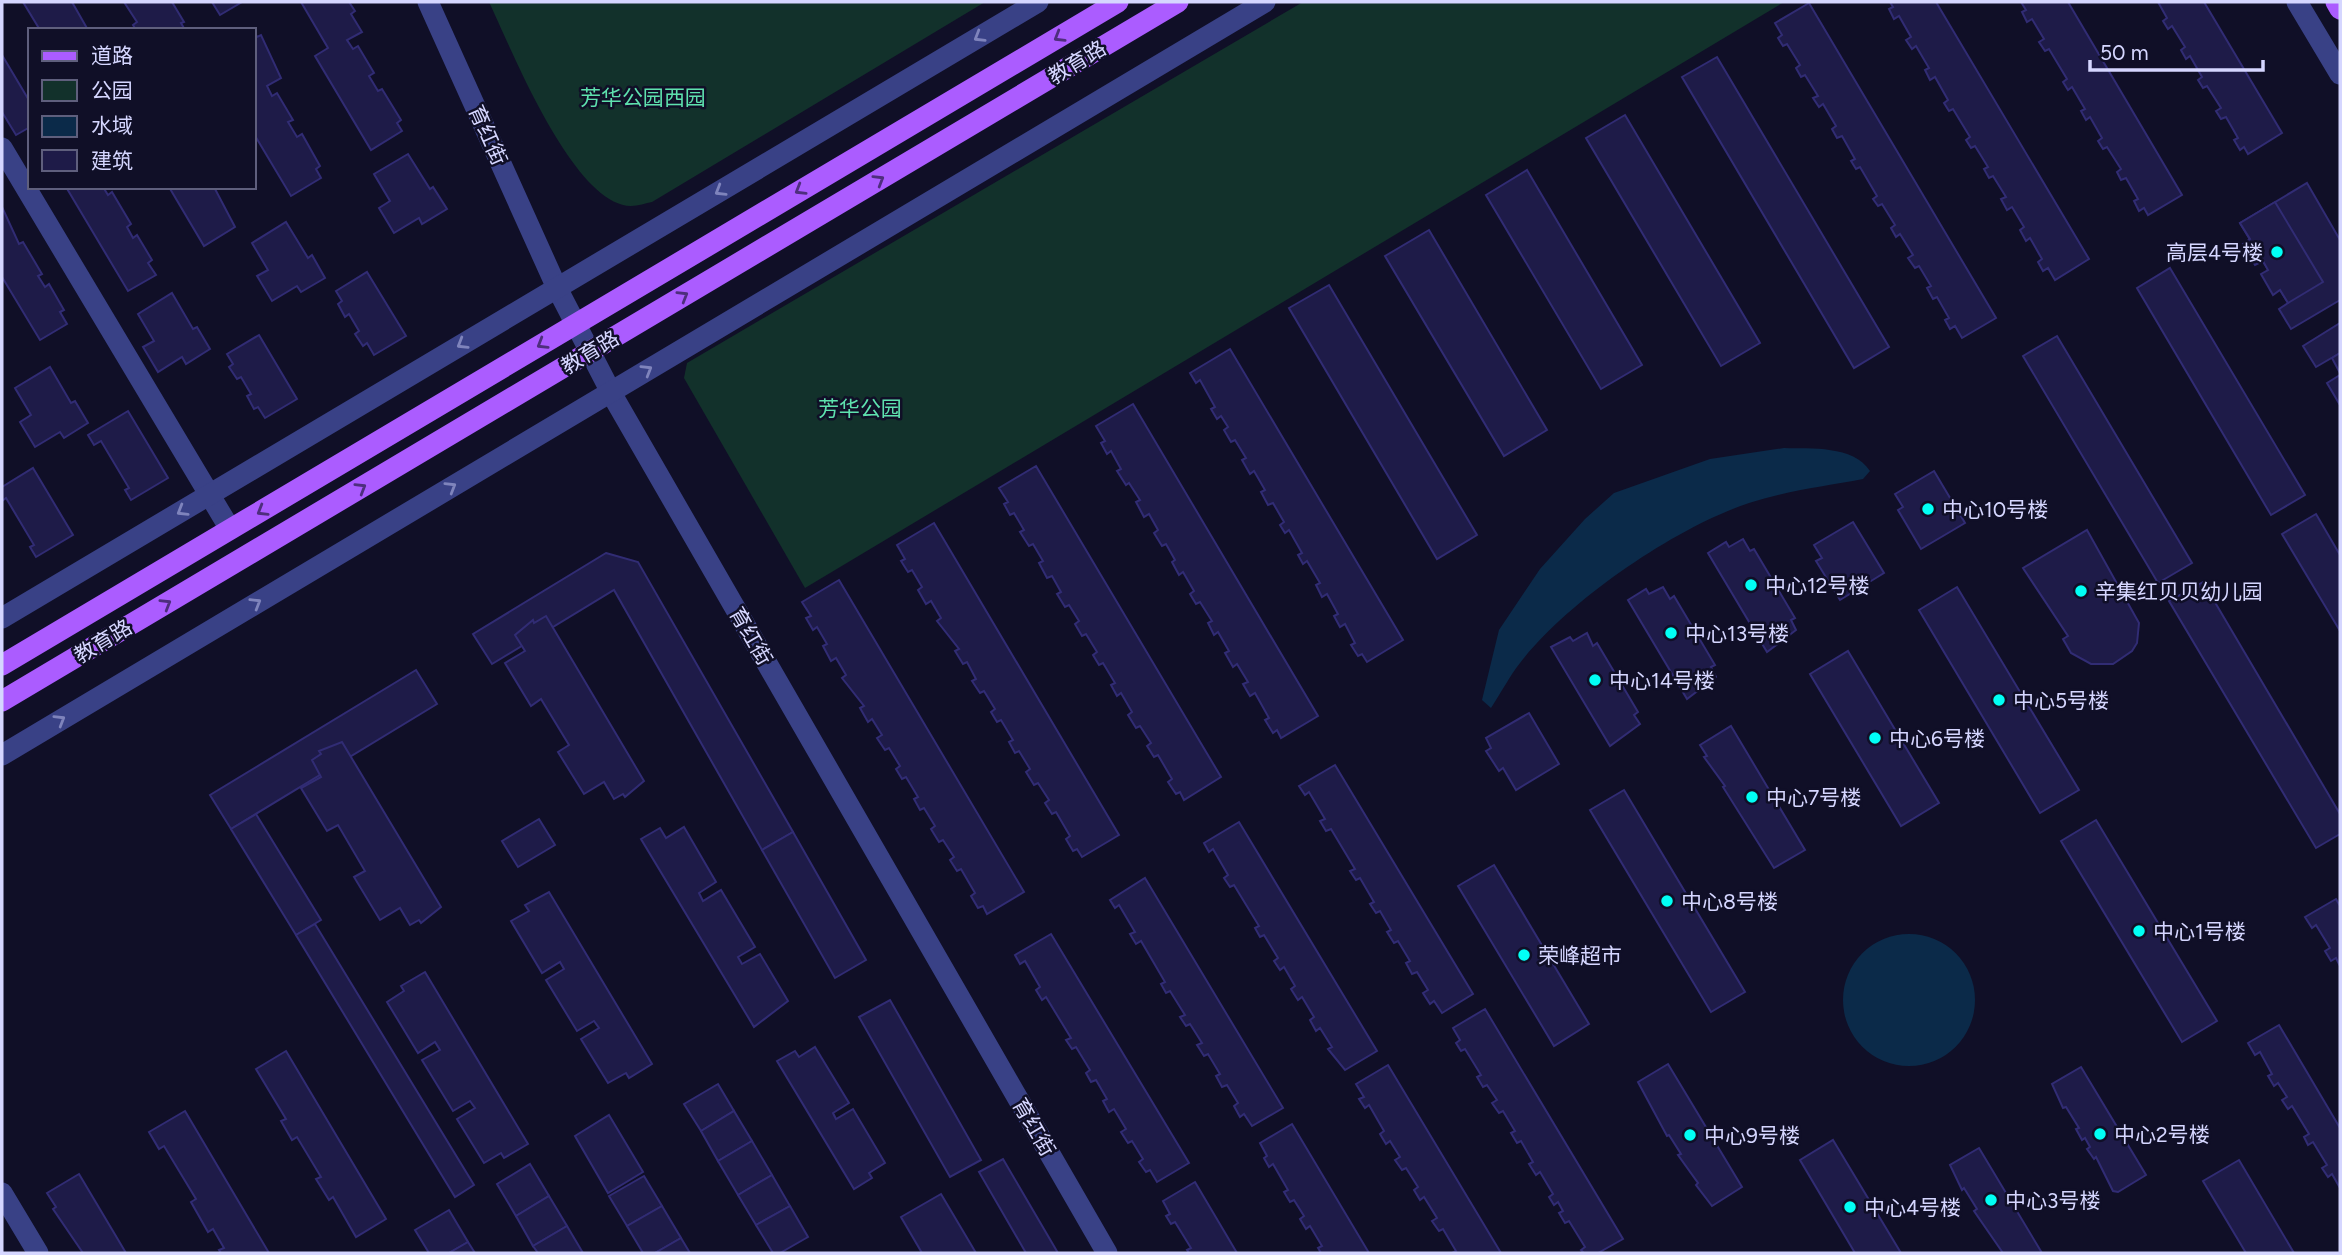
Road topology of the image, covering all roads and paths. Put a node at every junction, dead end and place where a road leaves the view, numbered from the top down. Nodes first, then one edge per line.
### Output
1 (428, 2) edge
2 (1038, 2) edge
3 (1118, 2) edge
4 (1178, 2) edge
5 (1265, 2) edge
6 (2297, 2) edge
7 (2336, 2) edge
8 (2340, 9) edge
9 (2340, 74) edge
10 (2, 148) edge
11 (556, 288) junction
12 (576, 324) junction
13 (590, 352) junction
14 (611, 391) junction
15 (209, 495) junction
16 (230, 530) junction
17 (2, 618) edge
18 (2, 665) edge
19 (2, 701) edge
20 (2, 755) edge
21 (2, 1193) edge
22 (38, 1253) edge
23 (1107, 1253) edge

1 - 11 street, 育红街
2 -> 11 street
3 -> 12 main road, 教育路
13 -> 4 main road, 教育路
14 -> 5 street
6 - 9 street
7 - 8 main road
10 - 15 street
11 - 12 street, 育红街
11 -> 15 street
12 - 13 street, 育红街
12 -> 16 main road, 教育路
13 - 14 street, 育红街
19 -> 13 main road, 教育路
20 -> 14 street
14 - 23 street, 育红街
15 - 16 street
15 -> 17 street
16 - 18 main road, 教育路
21 - 22 street

